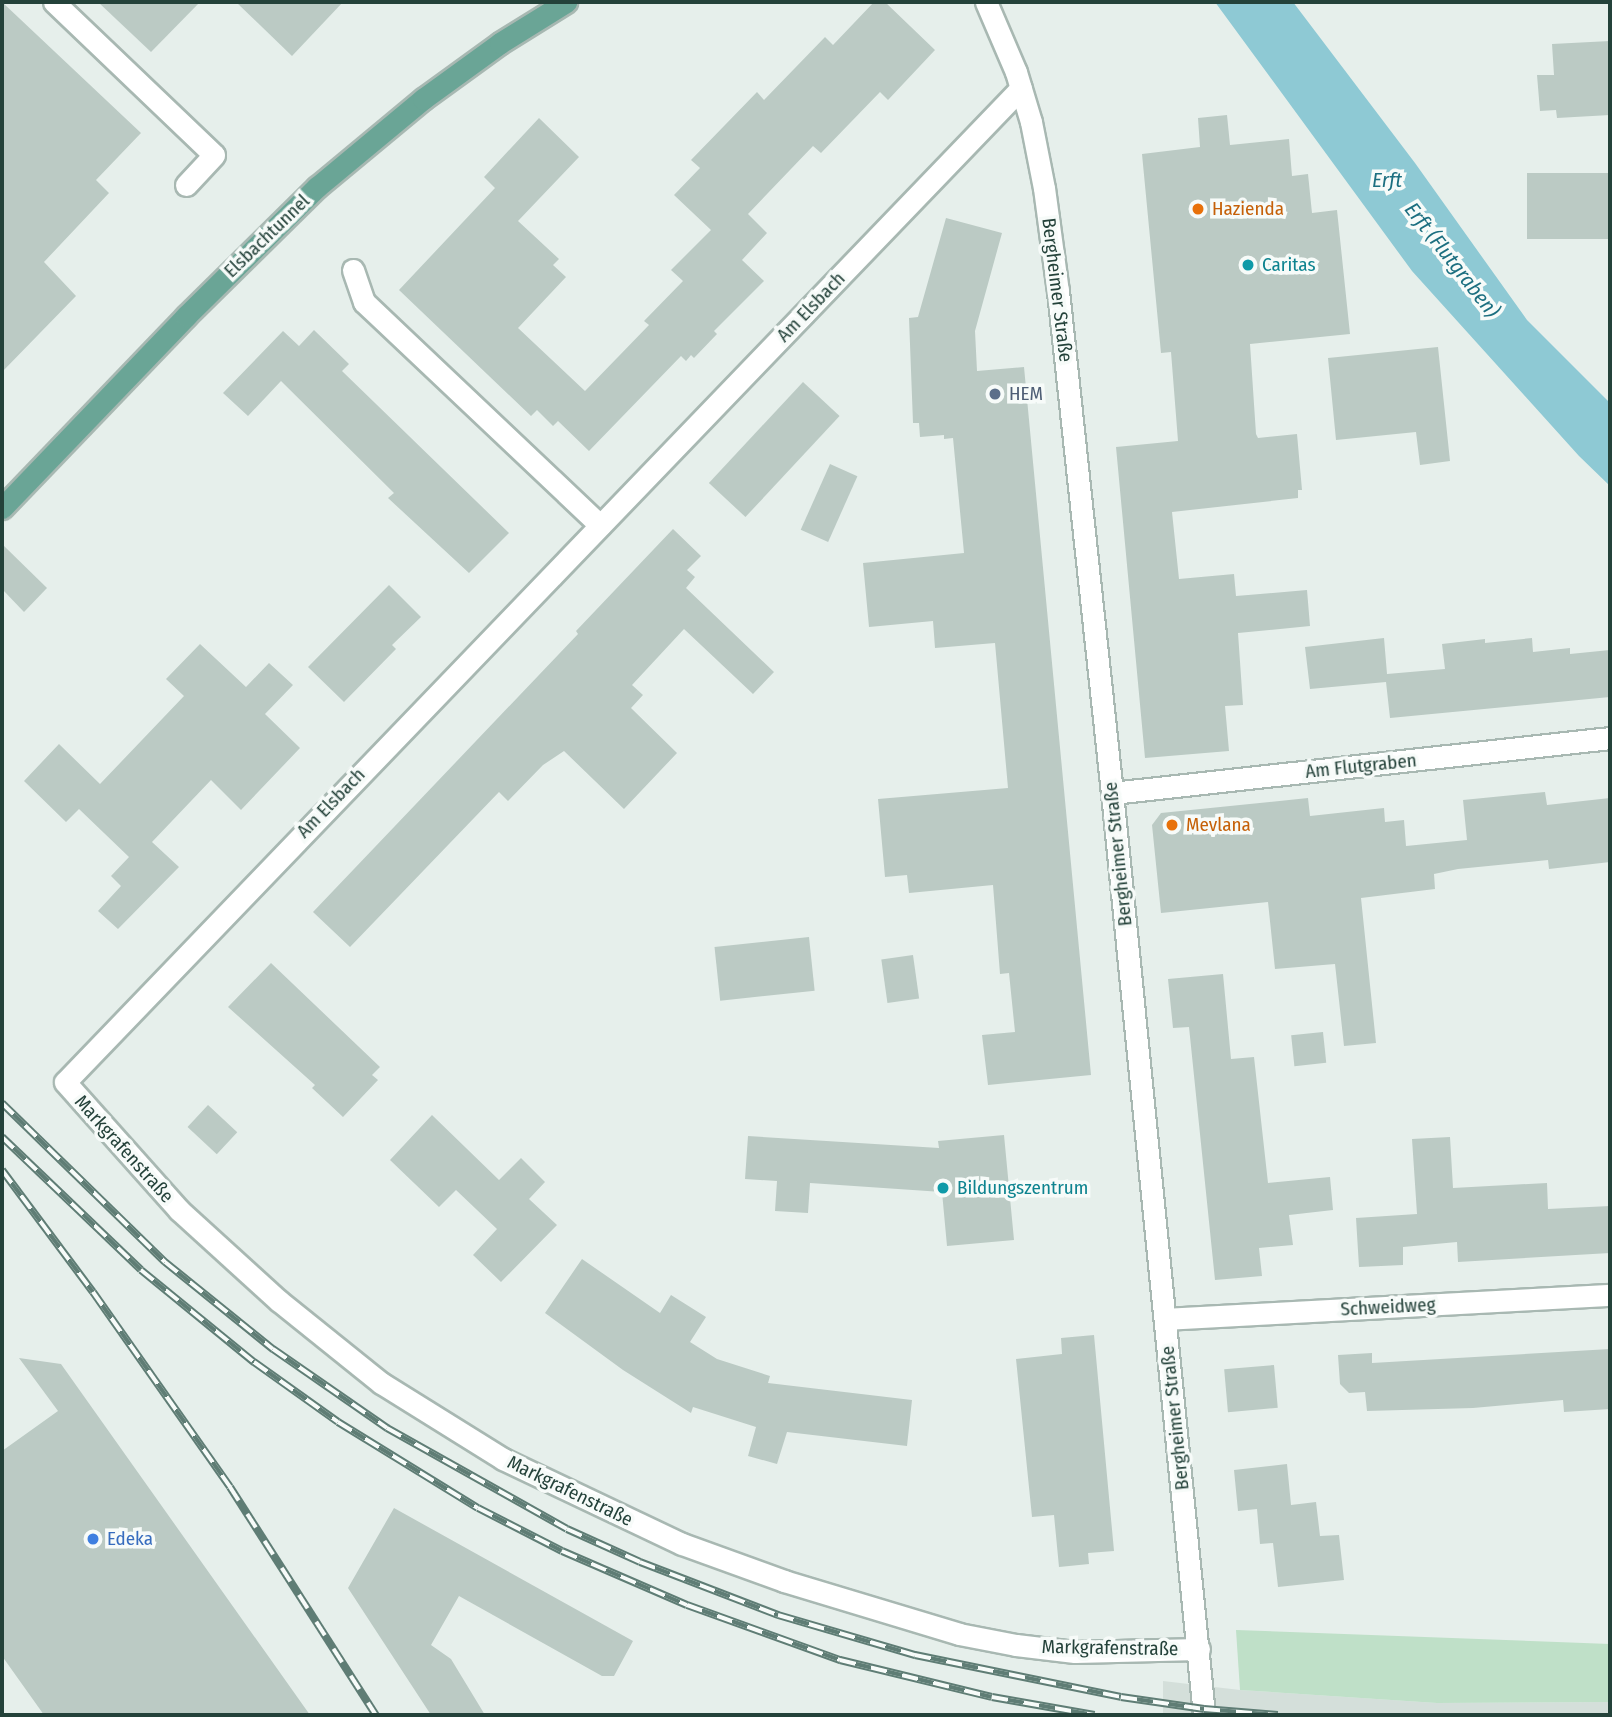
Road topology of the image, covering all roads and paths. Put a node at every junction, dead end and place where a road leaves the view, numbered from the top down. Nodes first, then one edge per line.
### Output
1 (54, 2) edge
2 (566, 2) edge
3 (986, 2) edge
4 (1021, 88) junction
5 (186, 185) dead end
6 (353, 270) dead end
7 (2, 508) edge
8 (600, 526) junction
9 (1610, 738) edge
10 (1112, 793) junction
11 (65, 1082) joint
12 (1610, 1295) edge
13 (1165, 1319) junction
14 (1199, 1649) junction
15 (1204, 1715) edge

1 - 5 street
2 - 7 main road, Elsbachtunnel
3 - 4 street, Bergheimer Straße
4 - 8 street, Am Elsbach
4 - 10 street, Bergheimer Straße
6 - 8 street
8 - 11 street, Am Elsbach
9 - 10 street, Am Flutgraben
10 - 13 street, Bergheimer Straße
11 - 14 street, Markgrafenstraße
12 - 13 street, Schweidweg
13 - 14 street, Bergheimer Straße
14 - 15 street, Bergheimer Straße

